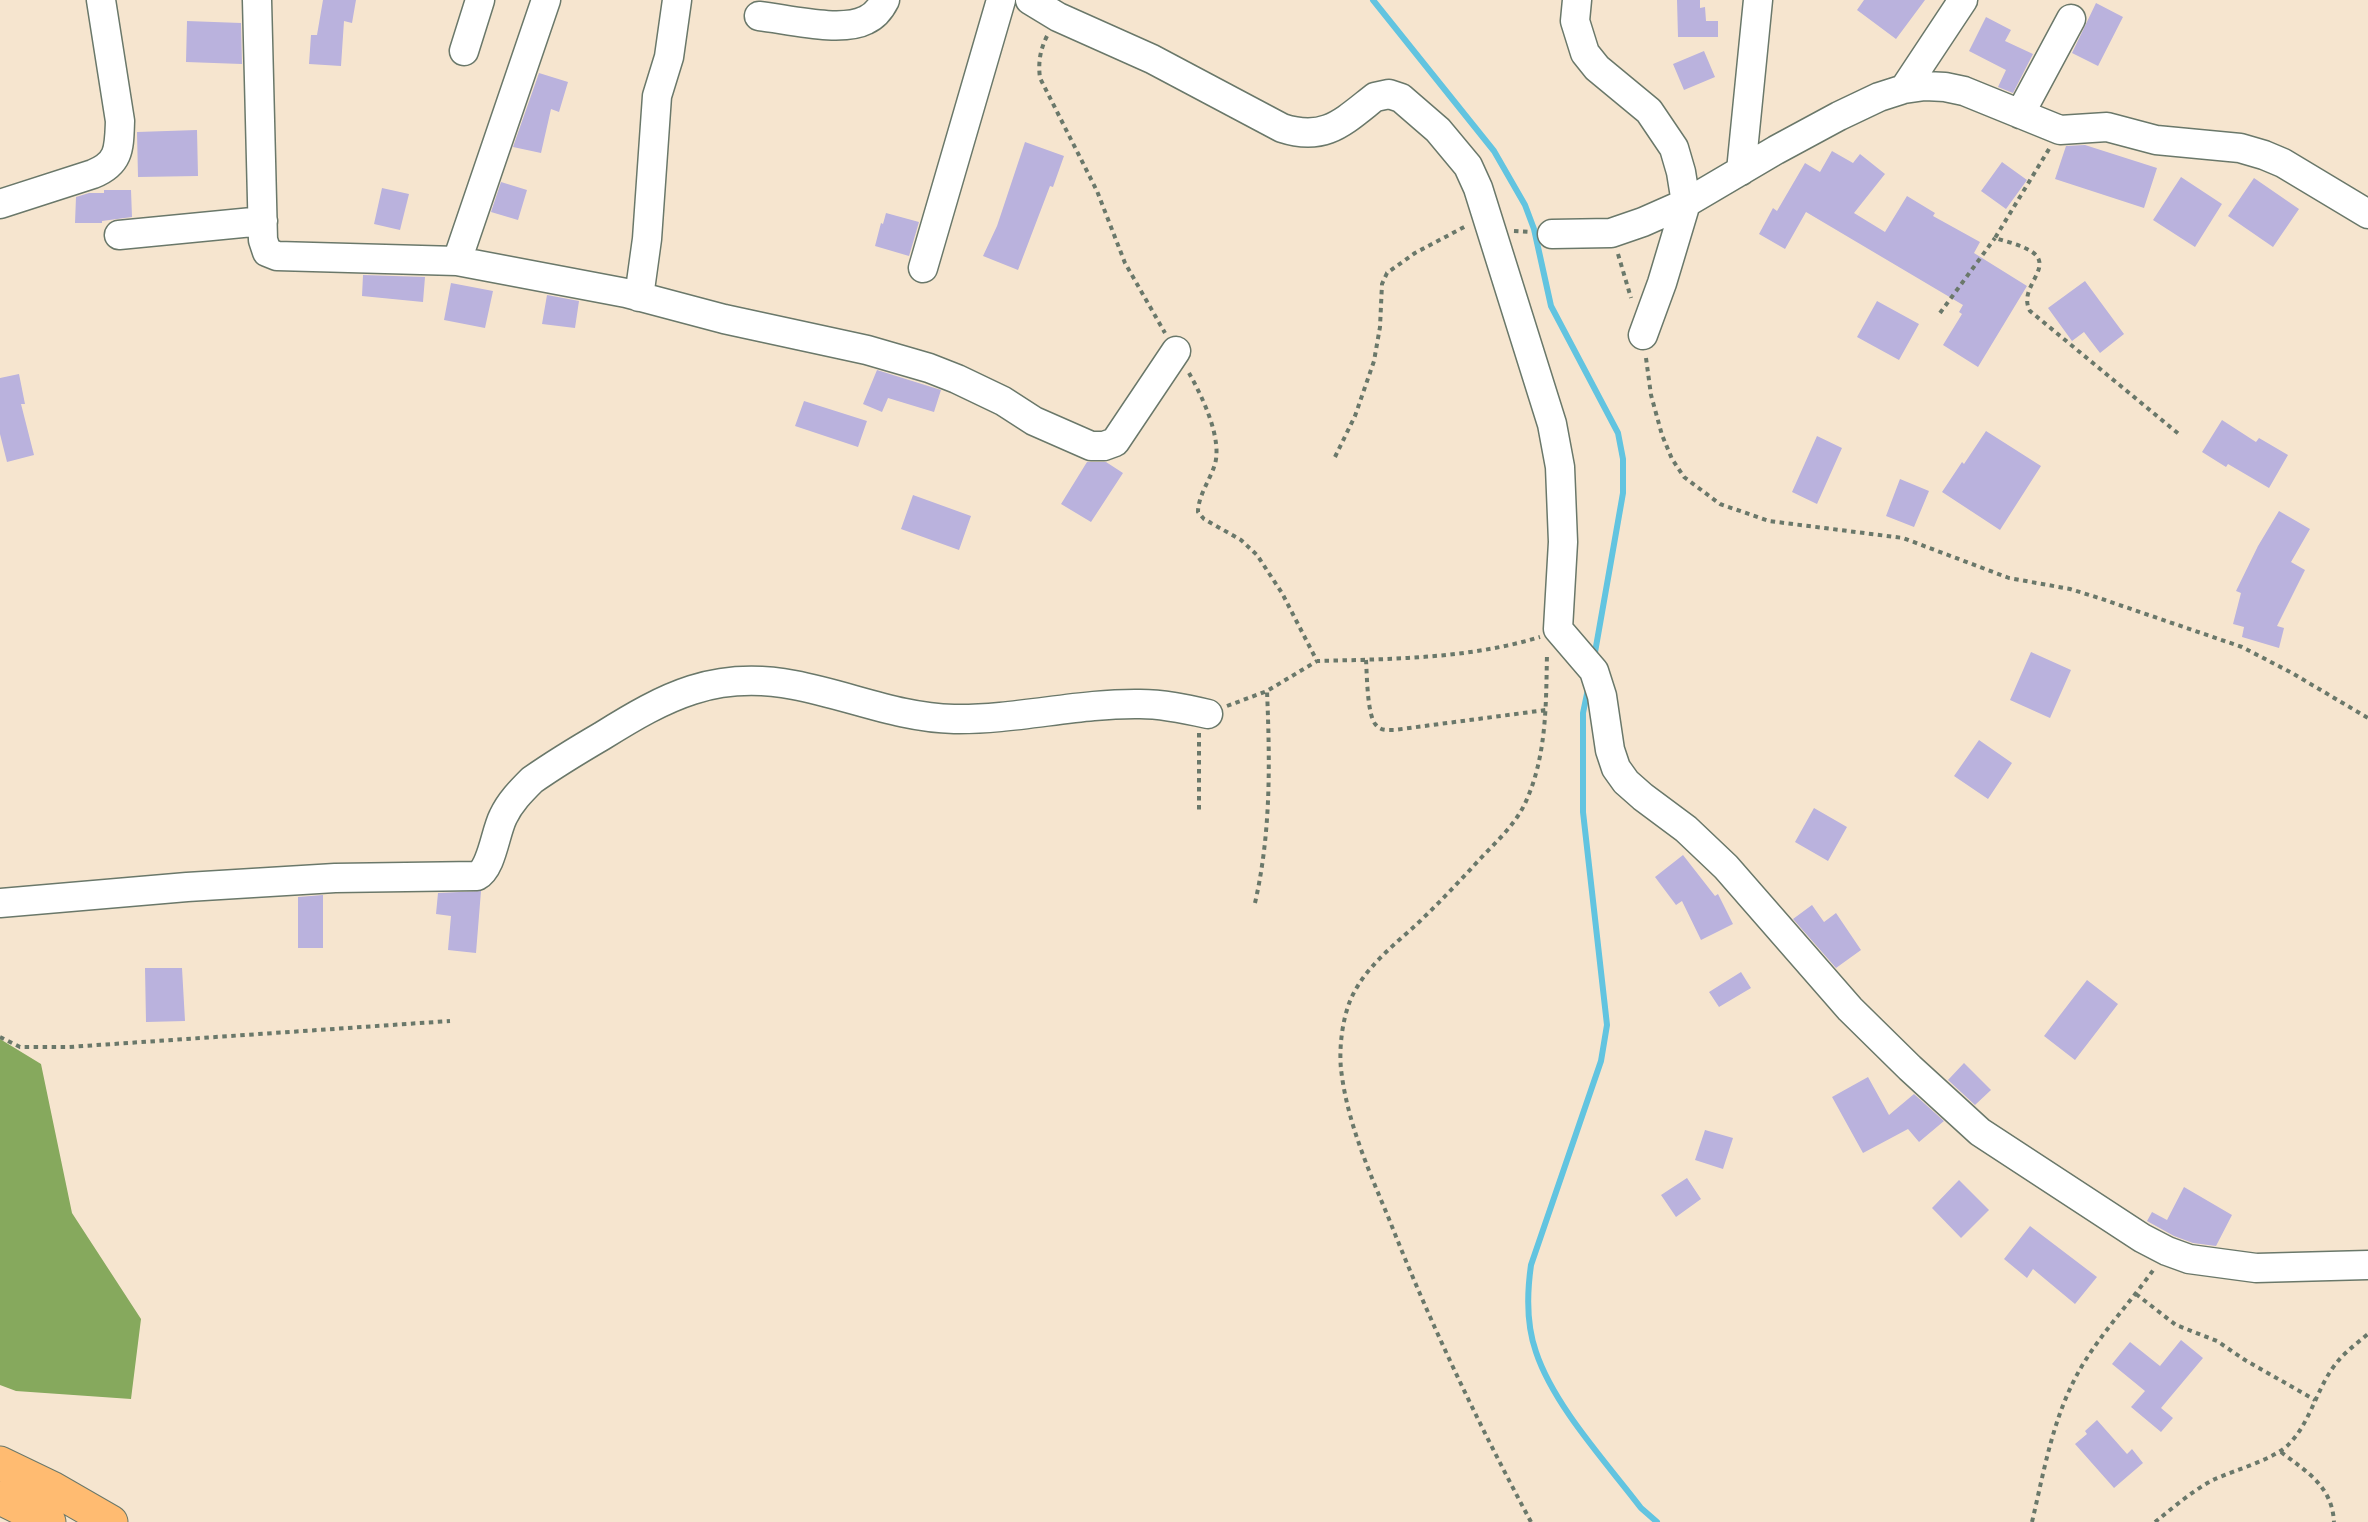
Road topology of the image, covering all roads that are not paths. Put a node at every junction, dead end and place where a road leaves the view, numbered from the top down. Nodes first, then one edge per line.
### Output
1 (101, 0) edge
2 (257, 0) edge
3 (480, 0) edge
4 (546, 0) edge
5 (677, 0) edge
6 (885, 0) edge
7 (1001, 0) edge
8 (1030, 0) edge
9 (1577, 0) edge
10 (1758, 0) edge
11 (1963, 0) edge
12 (759, 16) dead end
13 (2071, 20) dead end
14 (464, 51) dead end
15 (1904, 88) junction
16 (2020, 114) junction
17 (1741, 171) junction
18 (1686, 203) junction
19 (0, 204) edge
20 (2368, 214) edge
21 (263, 221) junction
22 (1552, 234) dead end
23 (119, 236) dead end
24 (457, 261) junction
25 (923, 268) dead end
26 (639, 297) junction
27 (1643, 335) road end
28 (1176, 351) road end
29 (1208, 714) road end
30 (0, 903) edge
31 (2368, 1265) edge
32 (0, 1463) edge
33 (0, 1498) edge
34 (49, 1522) edge
35 (111, 1522) edge

1 - 19 street
2 - 21 street
3 - 14 street
4 - 24 street
5 - 26 street
6 - 12 street
7 - 25 street
8 - 31 street
9 - 18 street
10 - 17 street
11 - 15 street
13 - 16 street
15 - 16 street
15 - 17 street
16 - 20 street
17 - 18 street
18 - 22 street
18 - 27 street
21 - 23 street
21 - 24 street
24 - 26 street
26 - 28 street
29 - 30 street
32 - 35 highway
33 - 34 highway

